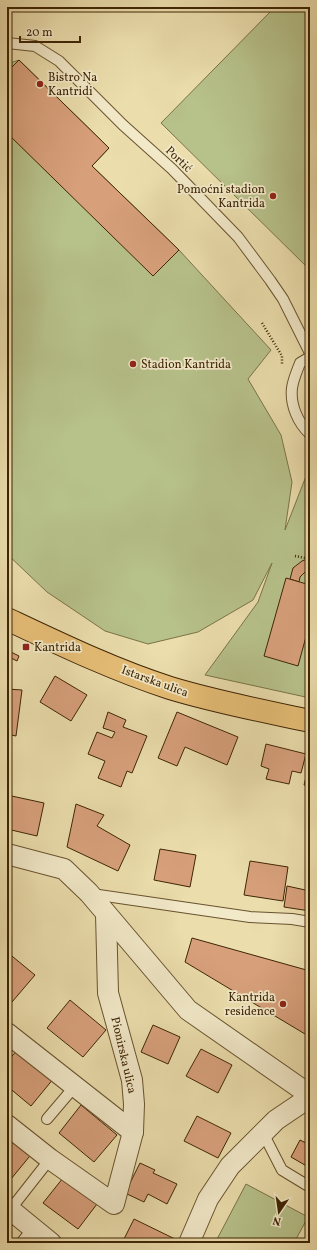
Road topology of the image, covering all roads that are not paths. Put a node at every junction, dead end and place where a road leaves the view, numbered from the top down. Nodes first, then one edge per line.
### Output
1 (7, 43) edge
2 (310, 353) edge
3 (310, 357) edge
4 (310, 434) edge
5 (7, 619) edge
6 (310, 721) edge
7 (7, 854) edge
8 (88, 893) junction
9 (106, 914) junction
10 (310, 922) edge
11 (7, 1033) edge
12 (75, 1086) junction
13 (310, 1096) edge
14 (47, 1119) dead end
15 (7, 1125) edge
16 (133, 1132) junction
17 (263, 1133) junction
18 (50, 1159) junction
19 (310, 1187) edge
20 (8, 1208) edge
21 (27, 1236) edge
22 (51, 1243) edge
23 (189, 1243) edge

1 - 2 lane, Portić
3 - 4 lane
5 - 6 main road, Istarska ulica
7 - 8 street
8 - 9 street
8 - 10 lane
9 - 13 street
9 - 16 street, Pionirska ulica
11 - 12 street
12 - 14 lane
12 - 16 street
13 - 17 street
15 - 18 street
16 - 18 street, Pionirska ulica
17 - 19 lane
17 - 23 street
18 - 20 lane
20 - 21 street
21 - 22 street

